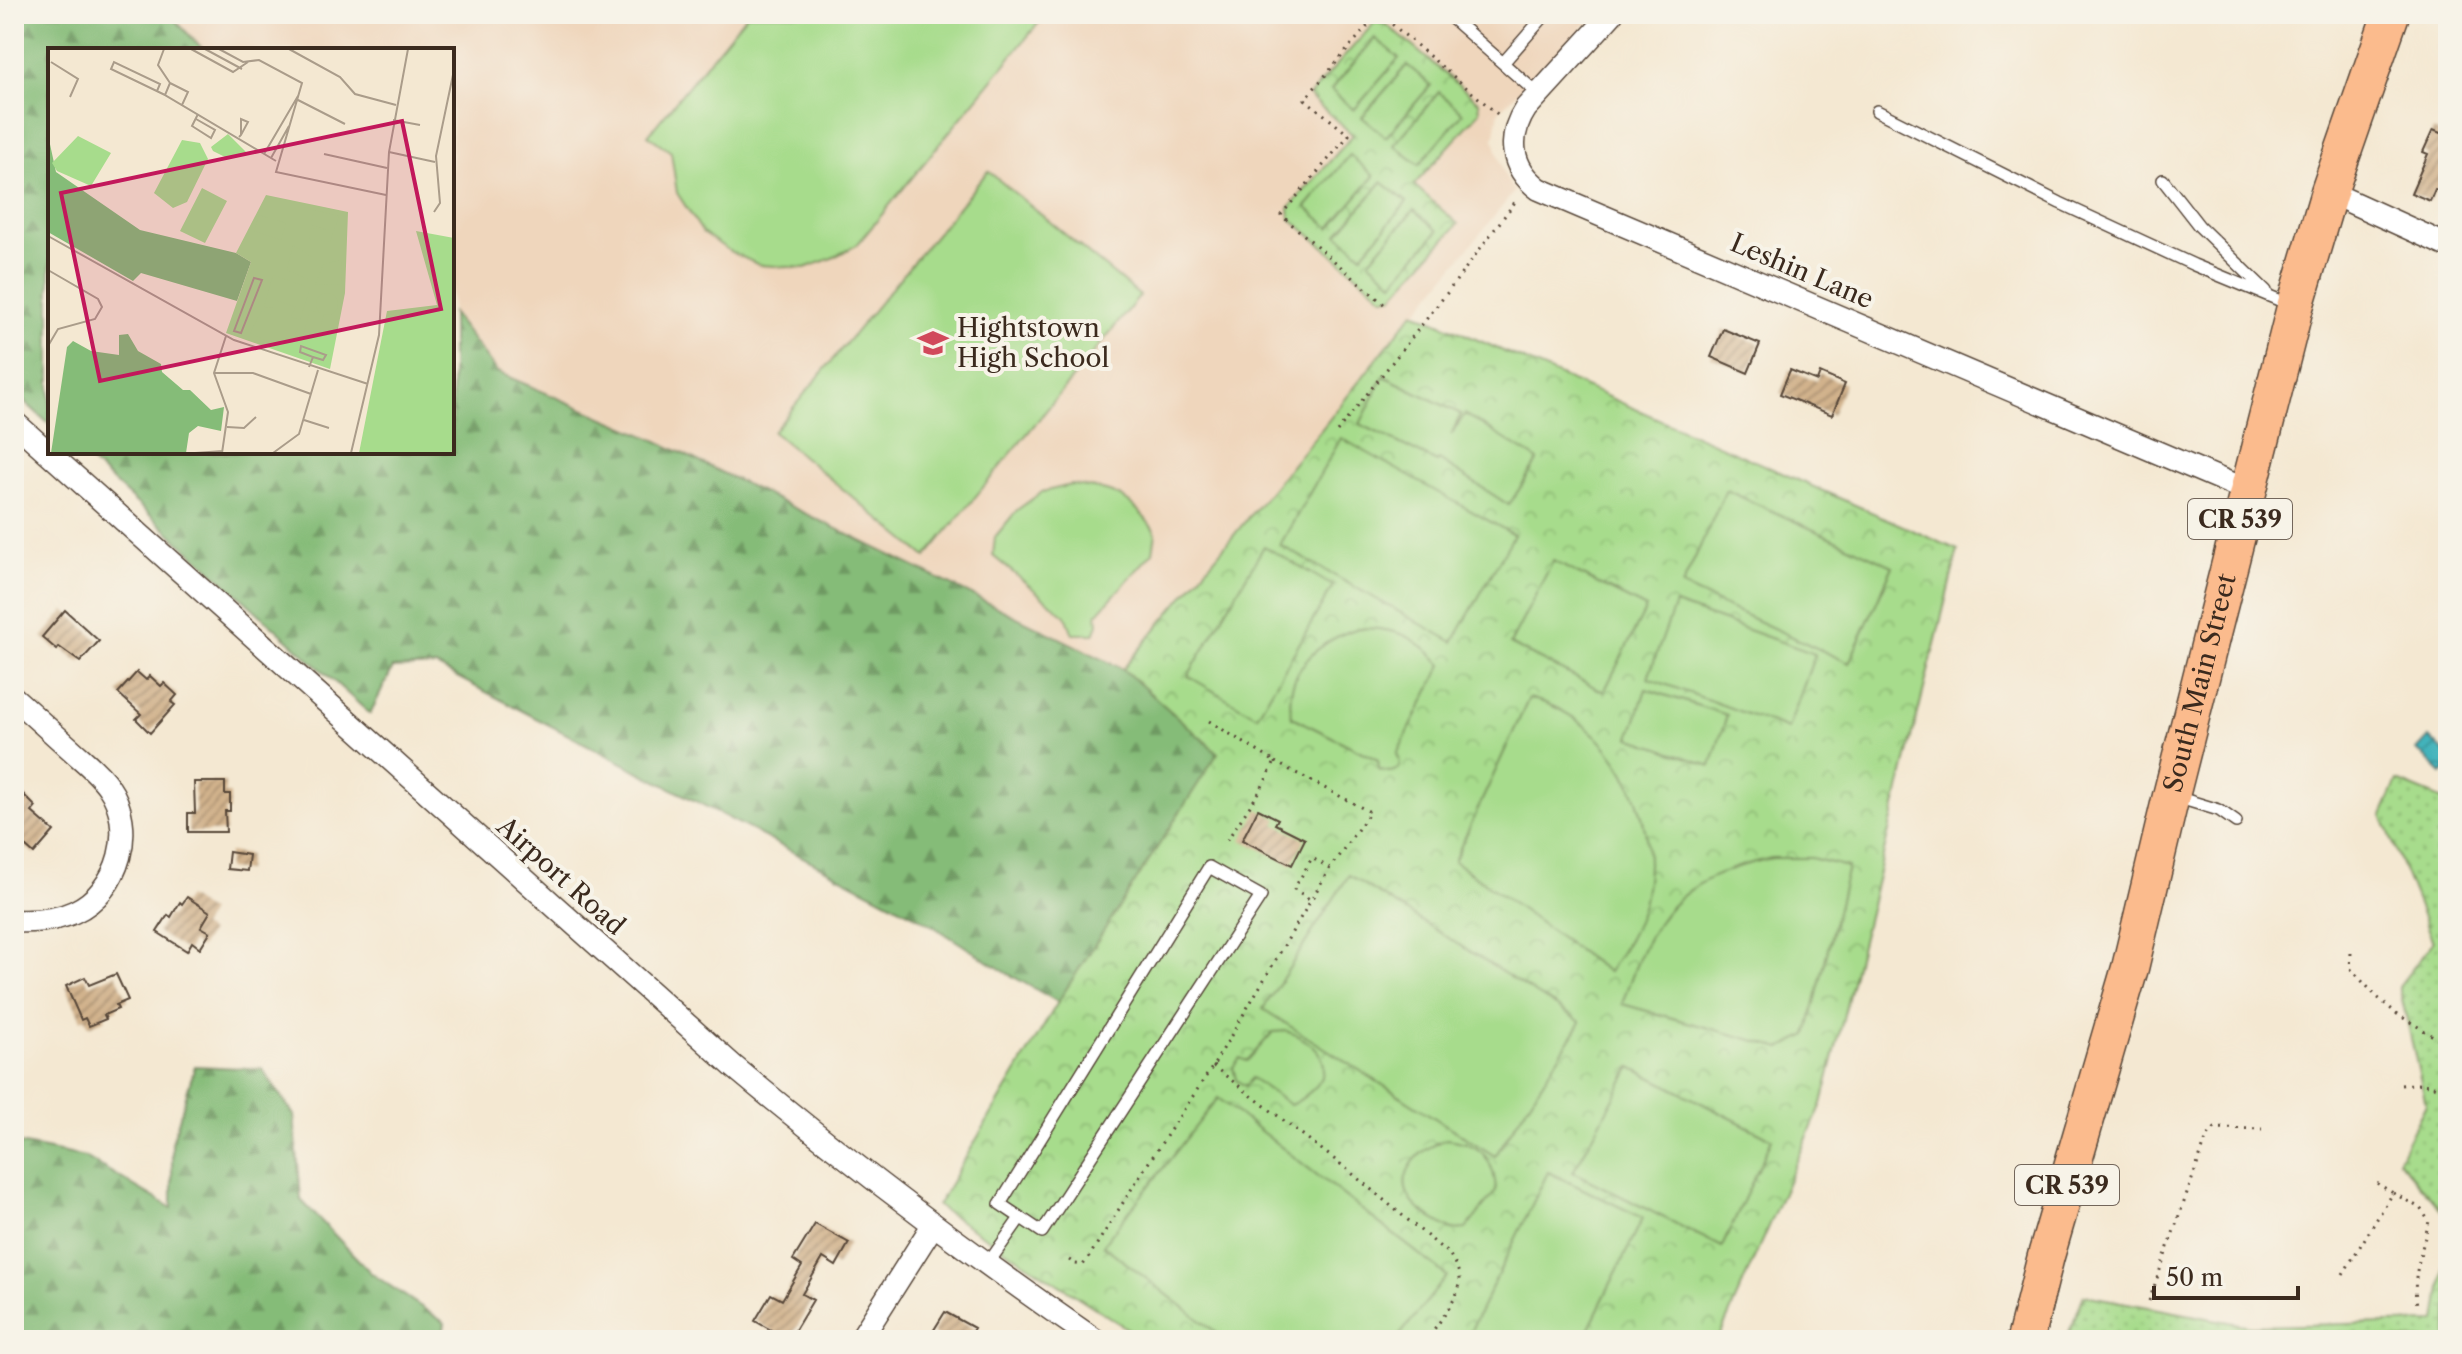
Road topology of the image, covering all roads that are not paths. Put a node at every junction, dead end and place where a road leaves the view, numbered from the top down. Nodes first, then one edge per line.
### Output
1 (1447, 14) edge
2 (1470, 14) edge
3 (1546, 14) edge
4 (1612, 14) edge
5 (2391, 14) edge
6 (1460, 25) junction
7 (1503, 63) junction
8 (1538, 94) junction
9 (1877, 111) dead end
10 (2163, 180) dead end
11 (2329, 192) junction
12 (2448, 246) edge
13 (2284, 302) junction
14 (14, 422) edge
15 (48, 452) edge
16 (50, 454) edge
17 (2248, 491) junction
18 (14, 698) edge
19 (2171, 796) junction
20 (2236, 822) dead end
21 (14, 921) edge
22 (1020, 1218) junction
23 (933, 1225) junction
24 (986, 1266) junction
25 (860, 1340) edge
26 (1095, 1340) edge
27 (2025, 1340) edge

1 - 6 lane
2 - 6 lane
3 - 7 lane
4 - 8 street, Leshin Lane
5 - 11 main road, South Main Street / CR 539
6 - 7 lane
7 - 8 lane
8 - 17 street, Leshin Lane
9 - 13 lane
10 - 13 lane
11 - 12 street
11 - 13 main road, South Main Street / CR 539
13 - 17 main road, South Main Street / CR 539
14 - 15 street, Airport Road
16 - 23 street, Airport Road
17 - 19 main road, South Main Street / CR 539
18 - 21 street
19 - 20 lane
19 - 27 main road, South Main Street / CR 539
22 - 22 lane
22 - 24 lane
23 - 24 street, Airport Road
23 - 25 street
24 - 26 street, Airport Road

